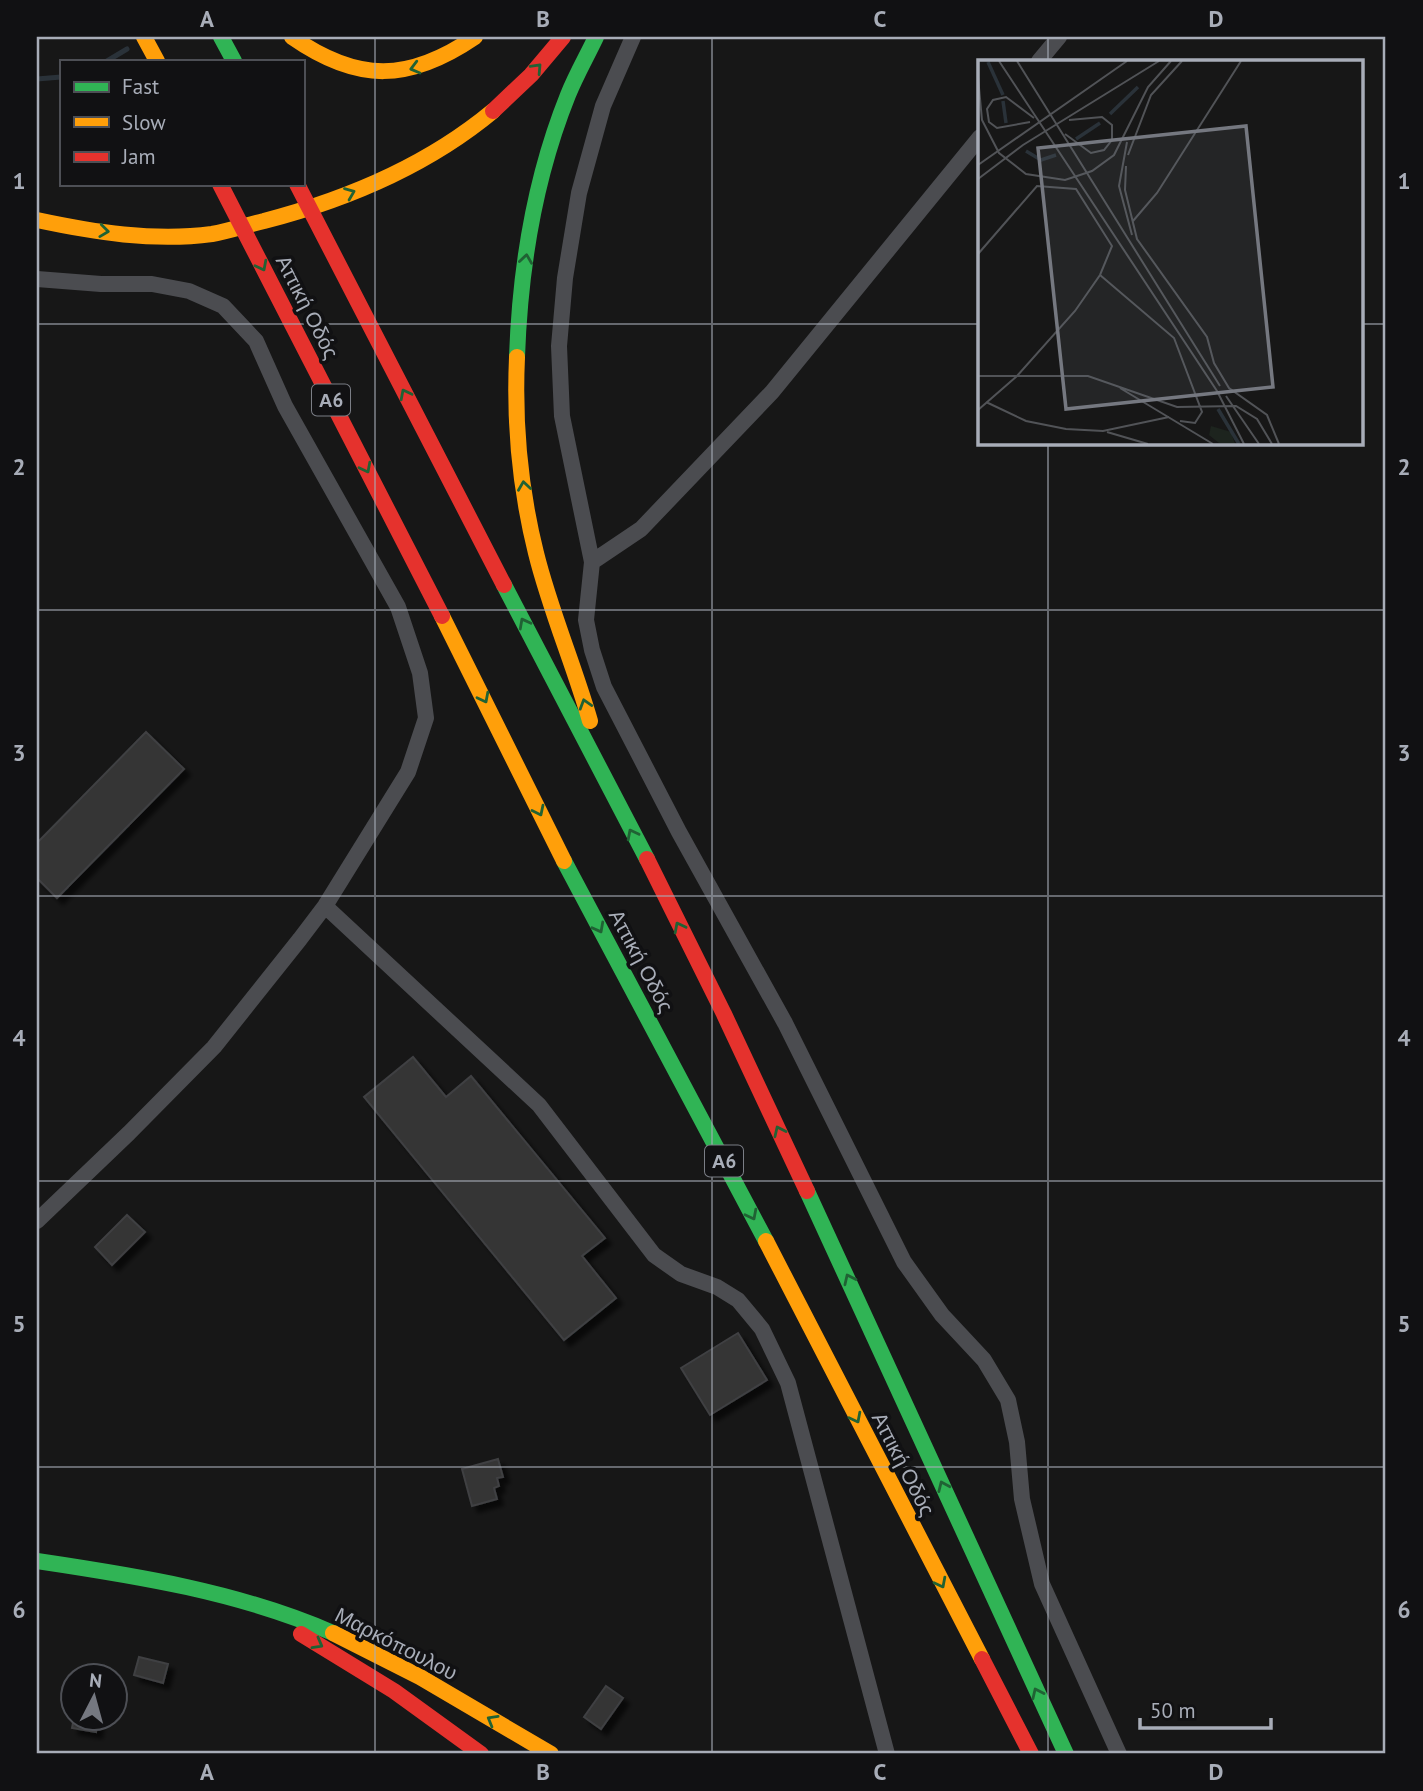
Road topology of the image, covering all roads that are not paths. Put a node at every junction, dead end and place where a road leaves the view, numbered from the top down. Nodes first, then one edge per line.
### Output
1 (144, 37) edge
2 (221, 37) edge
3 (292, 37) edge
4 (475, 37) edge
5 (563, 37) edge
6 (596, 37) edge
7 (633, 37) edge
8 (1059, 37) edge
9 (156, 60) edge
10 (233, 60) edge
11 (1041, 60) edge
12 (978, 139) edge
13 (221, 186) edge
14 (298, 186) edge
15 (37, 219) edge
16 (37, 279) edge
17 (592, 562) junction
18 (601, 771) junction
19 (325, 906) junction
20 (37, 1221) edge
21 (37, 1561) edge
22 (212, 1594) junction
23 (481, 1754) edge
24 (551, 1754) edge
25 (887, 1754) edge
26 (1031, 1754) edge
27 (1066, 1754) edge
28 (1119, 1754) edge

1 - 9 main road
2 - 10 main road
4 -> 3 main road
15 -> 5 main road
18 -> 6 main road
7 - 17 street
8 - 11 street
12 - 17 street
13 -> 26 main road, Αττική Οδός / Α6, bridge
18 -> 14 main road, Αττική Οδός, bridge
16 - 19 street
17 - 28 street
27 -> 18 main road, Αττική Οδός
19 - 20 street
19 - 25 street
21 - 22 main road, Μαρκόπουλου
22 -> 23 main road, Μαρκόπουλου
24 -> 22 main road, Μαρκόπουλου

